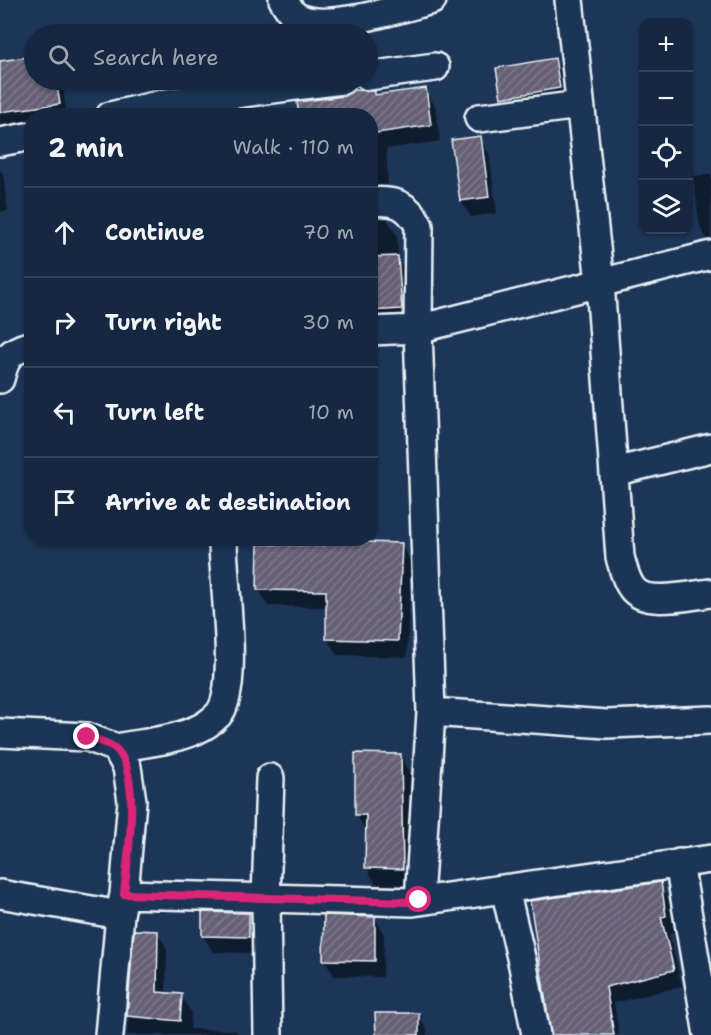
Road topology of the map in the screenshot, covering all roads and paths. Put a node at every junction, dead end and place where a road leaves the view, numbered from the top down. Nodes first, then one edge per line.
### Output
1 (432, 0) edge
2 (568, 0) edge
3 (289, 17) edge
4 (435, 67) dead end
5 (378, 75) edge
6 (240, 90) edge
7 (580, 105) junction
8 (145, 108) edge
9 (479, 118) dead end
10 (24, 138) edge
11 (0, 142) edge
12 (378, 201) edge
13 (711, 255) edge
14 (600, 283) junction
15 (418, 329) junction
16 (378, 331) edge
17 (24, 347) edge
18 (0, 379) edge
19 (711, 448) edge
20 (614, 472) junction
21 (223, 546) edge
22 (711, 593) edge
23 (431, 712) junction
24 (711, 720) edge
25 (0, 733) edge
26 (116, 748) junction
27 (270, 778) dead end
28 (711, 859) edge
29 (680, 863) junction
30 (505, 889) junction
31 (0, 894) edge
32 (266, 899) junction
33 (419, 900) junction
34 (122, 905) junction
35 (109, 1035) edge
36 (268, 1035) edge
37 (536, 1035) edge
38 (708, 1035) edge

1 - 3 street
2 - 7 street
4 - 5 street
6 - 8 street
7 - 9 street
7 - 14 street
10 - 11 street
12 - 15 street
13 - 14 street
14 - 15 street
14 - 20 street
15 - 16 street
15 - 23 street
17 - 18 street
19 - 20 street
20 - 22 street
21 - 26 street
23 - 24 street
23 - 33 street
25 - 26 street
26 - 34 street
27 - 32 street
28 - 29 street
29 - 30 street
29 - 38 street
30 - 33 street
30 - 37 street
31 - 34 street
32 - 33 street
32 - 34 street
32 - 36 street
34 - 35 street

